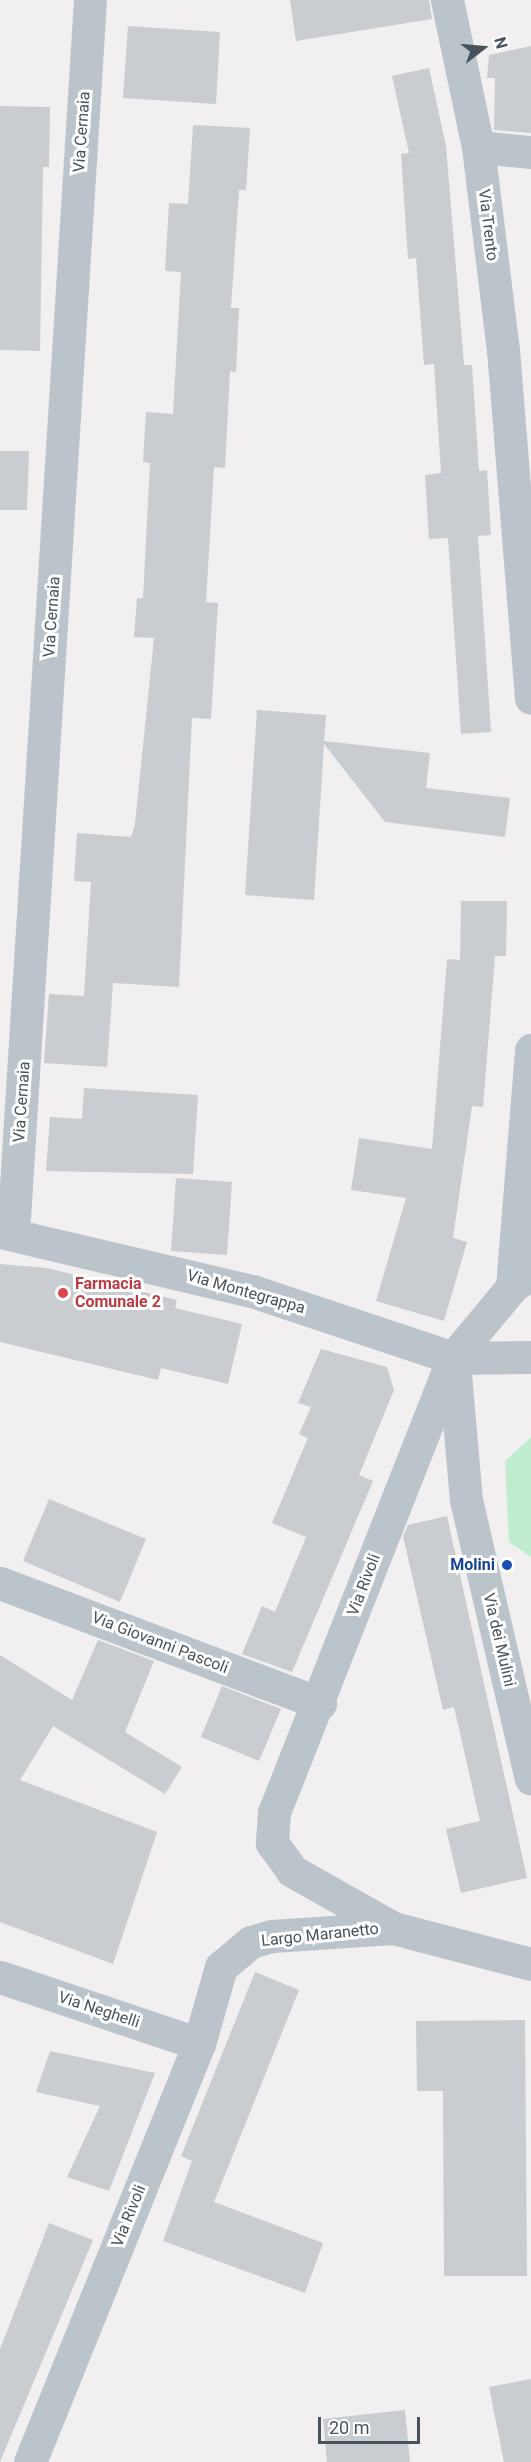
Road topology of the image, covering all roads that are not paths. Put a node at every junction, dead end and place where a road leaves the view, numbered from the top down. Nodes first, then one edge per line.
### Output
1 (90, 0) edge
2 (447, 0) edge
3 (478, 147) junction
4 (531, 152) edge
5 (522, 452) edge
6 (529, 631) edge
7 (531, 698) edge
8 (531, 1050) edge
9 (7, 1233) edge
10 (522, 1280) edge
11 (531, 1357) edge
12 (453, 1358) junction
13 (0, 1583) edge
14 (320, 1703) junction
15 (526, 1732) edge
16 (531, 1779) edge
17 (274, 1812) joint
18 (393, 1928) junction
19 (531, 1964) edge
20 (221, 1967) joint
21 (0, 1977) edge
22 (199, 2044) junction
23 (30, 2462) edge

1 - 9 street, Via Cernaia
2 - 3 street, Via Trento
3 - 4 street
3 - 5 street, Via Trento
5 - 6 street, Via Trento
6 - 7 street, Via Trento
8 - 10 street
9 - 12 street, Via Montegrappa
10 - 12 street, Via Rivoli
11 - 12 street, Via Montegrappa
12 - 14 street, Via Rivoli
12 - 15 street, Via dei Mulini
13 - 14 street, Via Giovanni Pascoli
14 - 17 street, Via Rivoli
15 - 16 street, Via dei Mulini
17 - 18 street, Largo Maranetto
18 - 19 street, Largo Maranetto
18 - 20 street, Largo Maranetto
20 - 22 street, Via Rivoli
21 - 22 street, Via Neghelli
22 - 23 street, Via Rivoli

